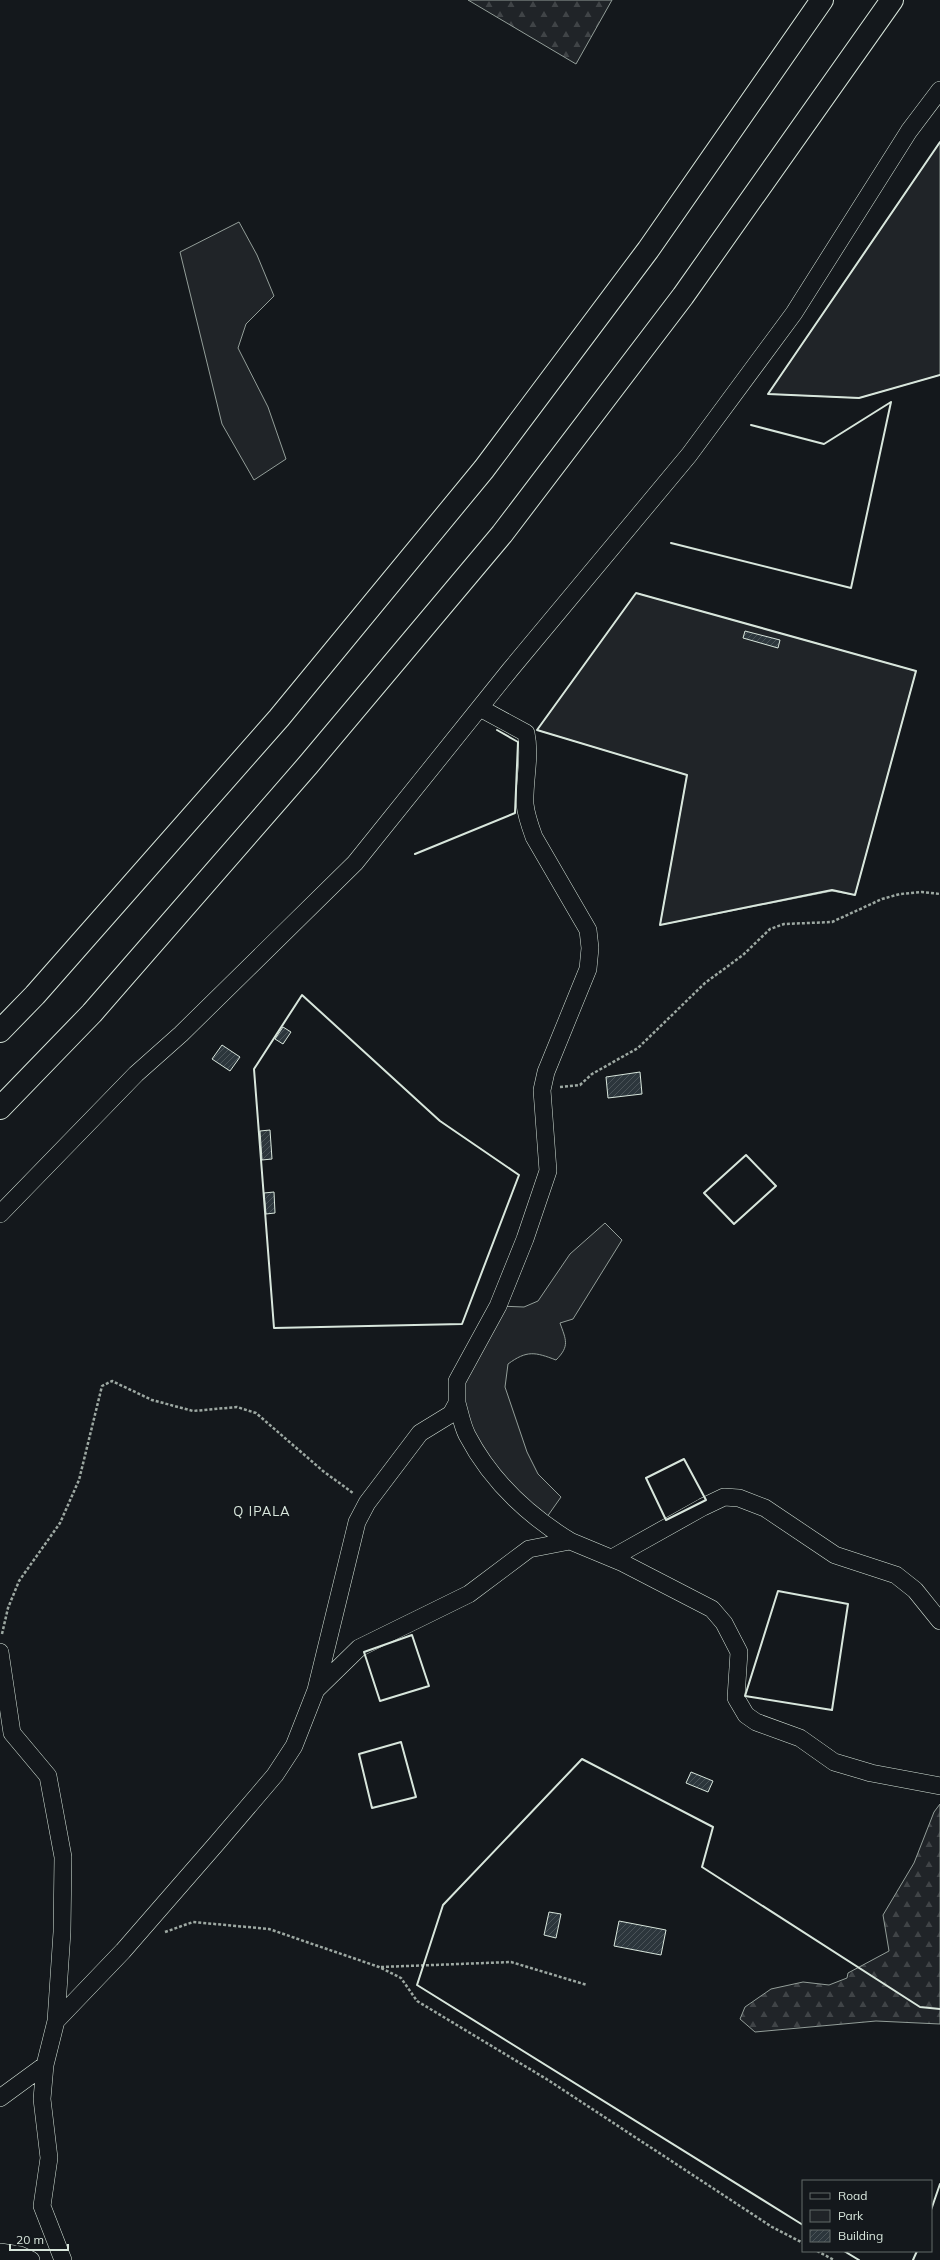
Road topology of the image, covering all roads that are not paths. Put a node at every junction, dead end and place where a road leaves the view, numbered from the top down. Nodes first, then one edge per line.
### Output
1 (822, 0) edge
2 (892, 0) edge
3 (940, 90) edge
4 (480, 708) junction
5 (0, 1031) edge
6 (0, 1108) edge
7 (0, 1214) edge
8 (457, 1403) junction
9 (570, 1540) junction
10 (612, 1558) junction
11 (940, 1621) edge
12 (0, 1652) edge
13 (316, 1690) junction
14 (940, 1786) edge
15 (56, 2021) junction
16 (45, 2064) junction
17 (0, 2098) edge
18 (0, 2252) edge
19 (31, 2260) edge
20 (63, 2260) edge

1 - 5 highway
2 - 6 highway
3 - 4 street
4 - 7 street
4 - 8 street
8 - 9 street
8 - 13 street
9 - 10 street
9 - 13 street
10 - 11 street
10 - 14 street
12 - 15 street
13 - 15 street
15 - 16 street
16 - 17 street
16 - 20 street
18 - 19 street

